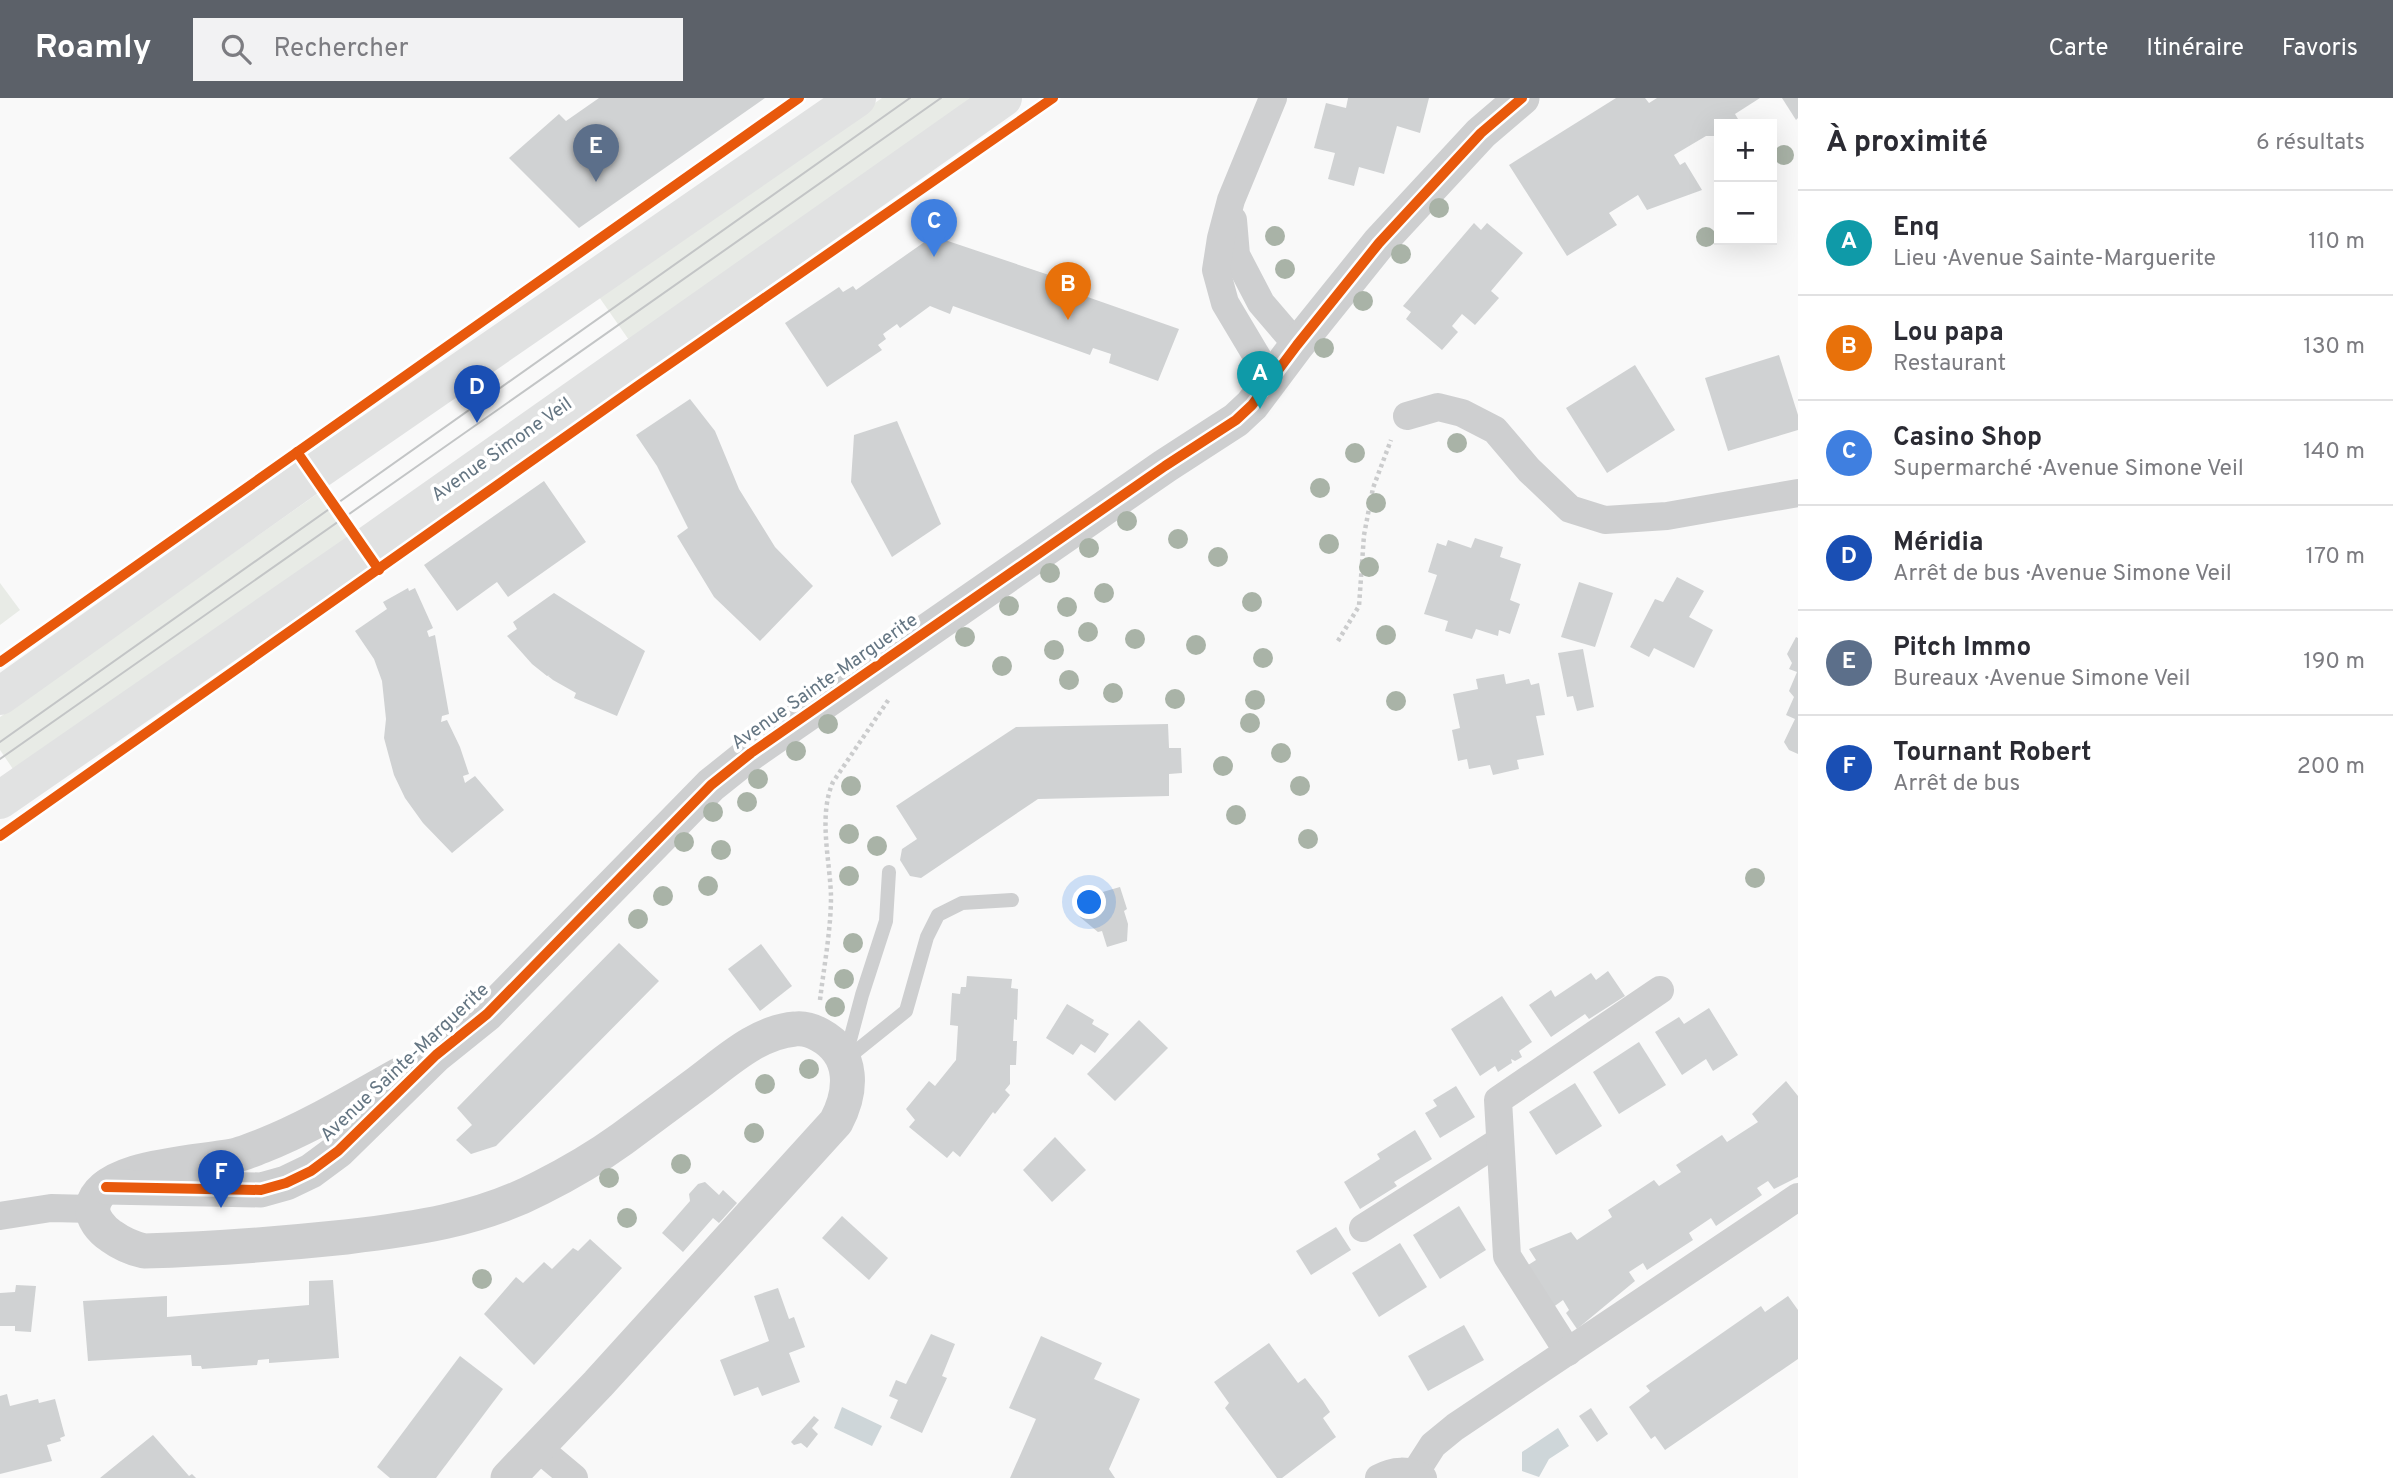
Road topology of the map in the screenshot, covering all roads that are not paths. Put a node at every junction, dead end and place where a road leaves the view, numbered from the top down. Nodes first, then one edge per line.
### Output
1 (858, 98) edge
2 (1003, 98) edge
3 (1522, 98) edge
4 (1267, 105) edge
5 (1231, 200) junction
6 (1297, 345) junction
7 (1271, 380) junction
8 (1407, 416) road end
9 (1798, 493) edge
10 (0, 696) edge
11 (0, 800) edge
12 (889, 872) dead end
13 (1012, 900) dead end
14 (1660, 990) dead end
15 (845, 1060) junction
16 (1500, 1141) junction
17 (1798, 1197) edge
18 (99, 1198) junction
19 (0, 1216) edge
20 (1363, 1228) dead end
21 (1568, 1352) junction
22 (537, 1447) junction
23 (1419, 1475) edge
24 (508, 1478) edge
25 (574, 1478) edge
26 (1379, 1478) edge

1 - 10 main road
2 - 11 main road, Avenue Simone Veil
3 - 6 street, Avenue Sainte-Marguerite
4 - 5 street
5 - 6 street
5 - 7 street
6 - 7 street, Avenue Sainte-Marguerite
7 - 18 street, Avenue Sainte-Marguerite
8 - 9 street
12 - 15 lane
13 - 15 lane
14 - 16 street
15 - 18 street
15 - 22 street
16 - 20 street
16 - 21 street
17 - 21 street
18 - 19 street
21 - 23 street
22 - 24 street
22 - 25 street
23 - 26 street

